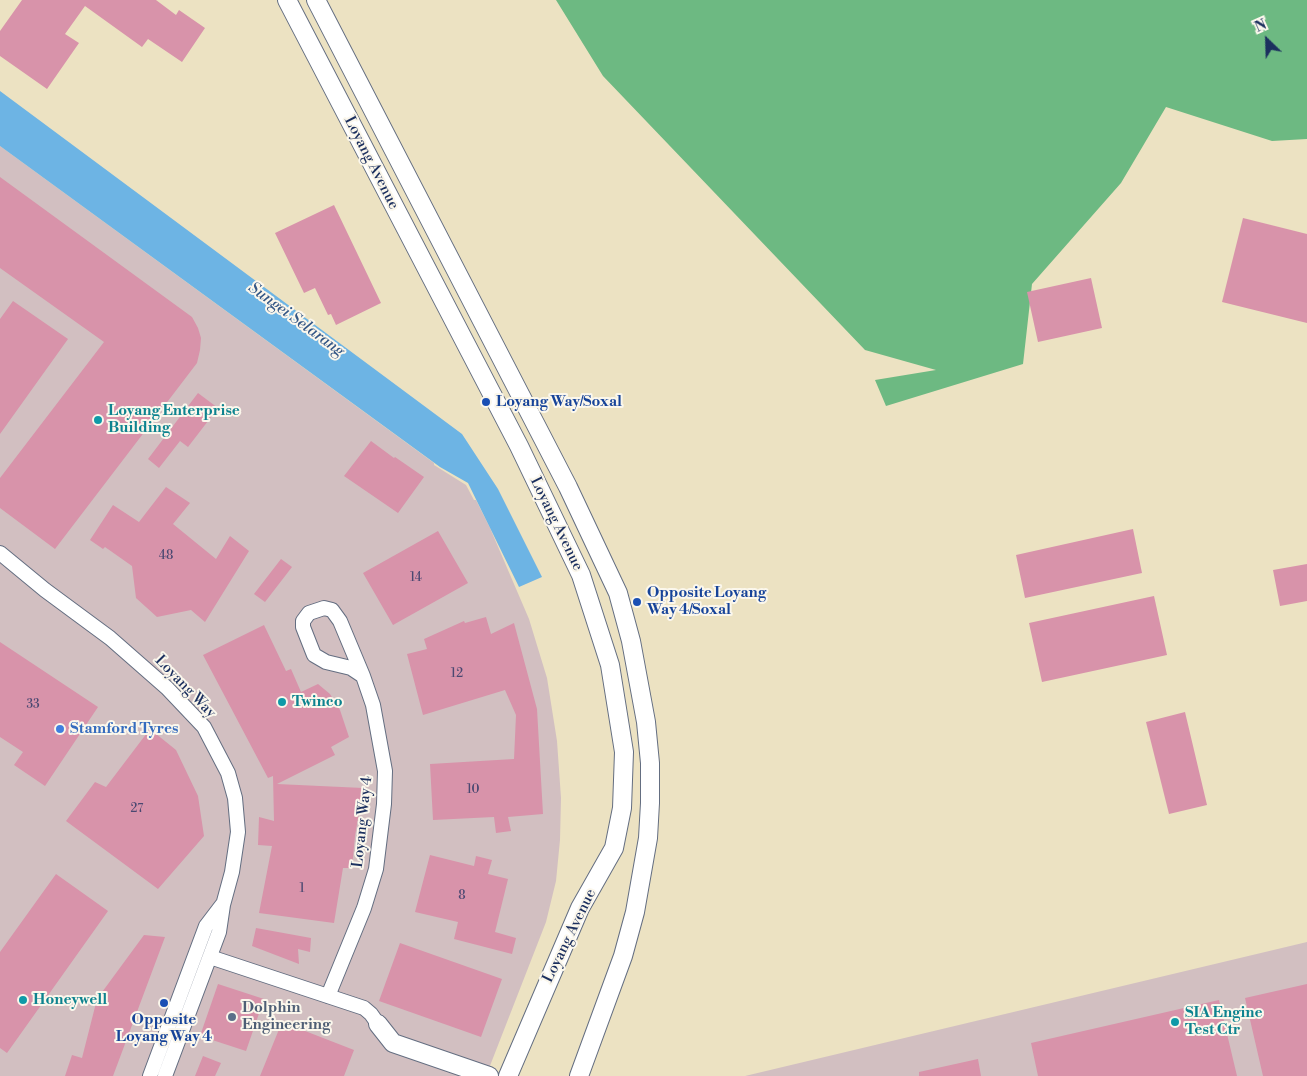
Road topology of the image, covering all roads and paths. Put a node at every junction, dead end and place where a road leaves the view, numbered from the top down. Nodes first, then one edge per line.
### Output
1 (287, 0) edge
2 (316, 0) edge
3 (0, 553) edge
4 (363, 676) junction
5 (223, 904) junction
6 (204, 934) junction
7 (210, 957) junction
8 (192, 965) junction
9 (328, 996) junction
10 (378, 1024) joint
11 (506, 1073) edge
12 (150, 1076) edge
13 (165, 1076) edge
14 (489, 1076) edge
15 (579, 1076) edge

1 - 11 main road, Loyang Avenue
2 - 15 main road, Loyang Avenue
3 - 5 street, Loyang Way
4 - 4 street, Loyang Way 4
4 - 9 street, Loyang Way 4
5 - 6 street, Loyang Way
5 - 7 street, Loyang Way
6 - 7 street
6 - 8 street, Loyang Way
7 - 8 street
7 - 9 street
7 - 13 street, Loyang Way
8 - 12 street, Loyang Way
9 - 10 street
10 - 14 main road

